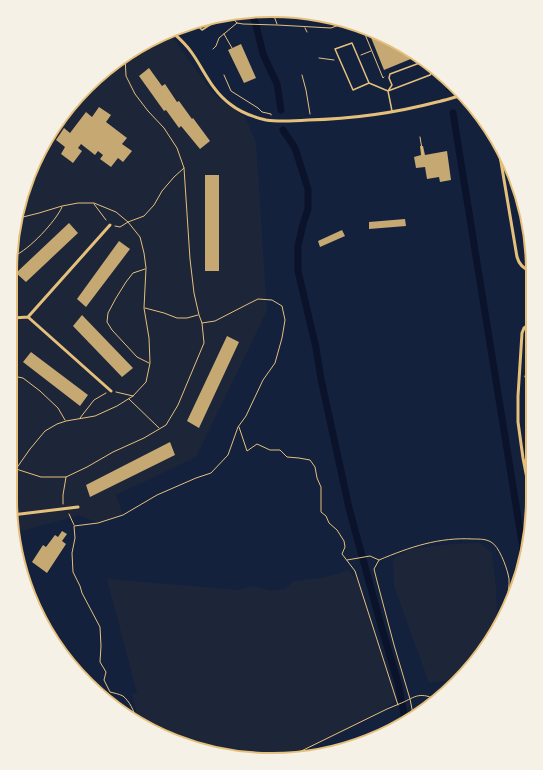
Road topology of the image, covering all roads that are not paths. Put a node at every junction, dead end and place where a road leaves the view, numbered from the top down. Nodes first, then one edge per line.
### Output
1 (210, 25) edge
2 (200, 28) edge
3 (176, 35) edge
4 (418, 64) edge
5 (431, 74) edge
6 (370, 84) junction
7 (388, 91) junction
8 (456, 97) edge
9 (392, 112) junction
10 (501, 161) edge
11 (110, 225) road end
12 (526, 269) edge
13 (28, 317) junction
14 (17, 318) edge
15 (526, 327) edge
16 (111, 390) road end
17 (526, 473) edge
18 (78, 507) dead end
19 (18, 514) edge

1 - 2 lane
3 - 9 street
4 - 7 lane
5 - 7 lane
6 - 6 lane
6 - 7 lane
7 - 9 lane
8 - 9 street
10 - 12 street
11 - 13 street
13 - 14 street
13 - 16 street
15 - 17 street
18 - 19 street

